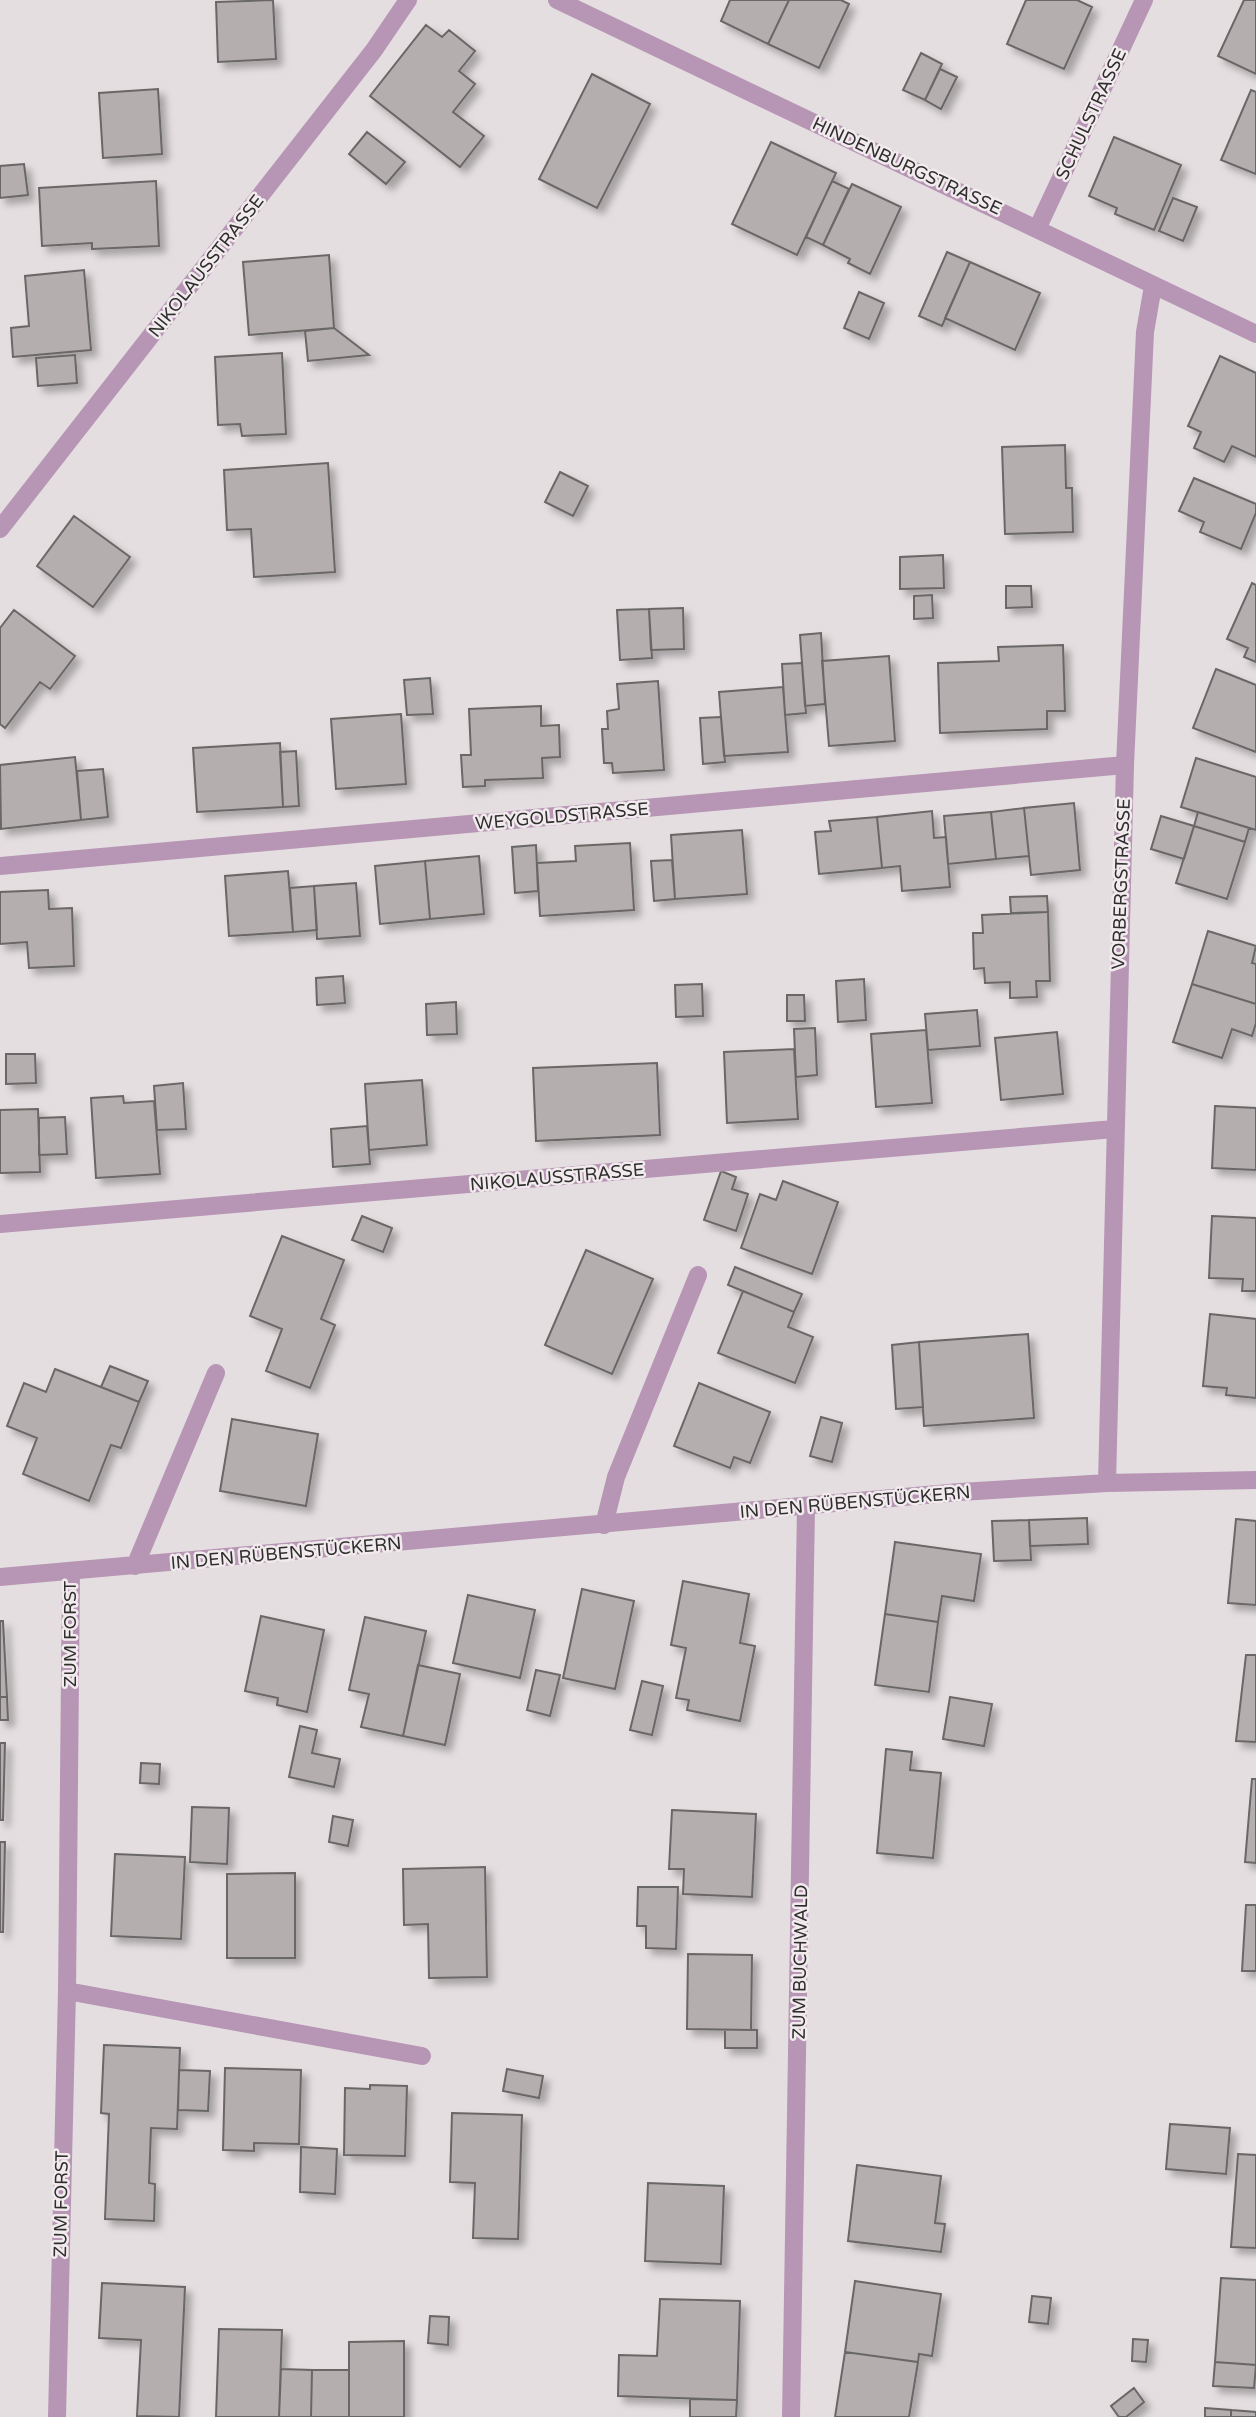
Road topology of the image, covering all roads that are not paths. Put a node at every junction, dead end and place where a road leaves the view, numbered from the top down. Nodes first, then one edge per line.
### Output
1 (408, 0) edge
2 (557, 0) edge
3 (1144, 0) edge
4 (1038, 228) junction
5 (1153, 286) junction
6 (1256, 334) edge
7 (0, 529) edge
8 (1125, 765) junction
9 (0, 866) edge
10 (1114, 1129) junction
11 (0, 1224) edge
12 (698, 1275) dead end
13 (216, 1373) dead end
14 (1256, 1480) edge
15 (1107, 1483) junction
16 (806, 1507) junction
17 (604, 1525) junction
18 (135, 1566) junction
19 (71, 1571) junction
20 (0, 1577) edge
21 (67, 1991) junction
22 (422, 2056) dead end
23 (57, 2417) edge
24 (791, 2417) edge

1 - 7 street, NIKOLAUSSTRASSE
2 - 4 street, HINDENBURGSTRASSE
3 - 4 street, SCHULSTRASSE
4 - 5 street, HINDENBURGSTRASSE
5 - 6 street, HINDENBURGSTRASSE
5 - 8 street, VORBERGSTRASSE
8 - 9 street, WEYGOLDSTRASSE
8 - 10 street, VORBERGSTRASSE
10 - 11 street, NIKOLAUSSTRASSE
10 - 15 street, VORBERGSTRASSE
12 - 17 street
13 - 18 street
14 - 15 street, IN DEN RÜBENSTÜCKERN
15 - 16 street, IN DEN RÜBENSTÜCKERN
16 - 17 street, IN DEN RÜBENSTÜCKERN
16 - 24 street, ZUM BUCHWALD
17 - 18 street, IN DEN RÜBENSTÜCKERN
18 - 19 street, IN DEN RÜBENSTÜCKERN
19 - 20 street, IN DEN RÜBENSTÜCKERN
19 - 21 street, ZUM FORST
21 - 22 street
21 - 23 street, ZUM FORST

